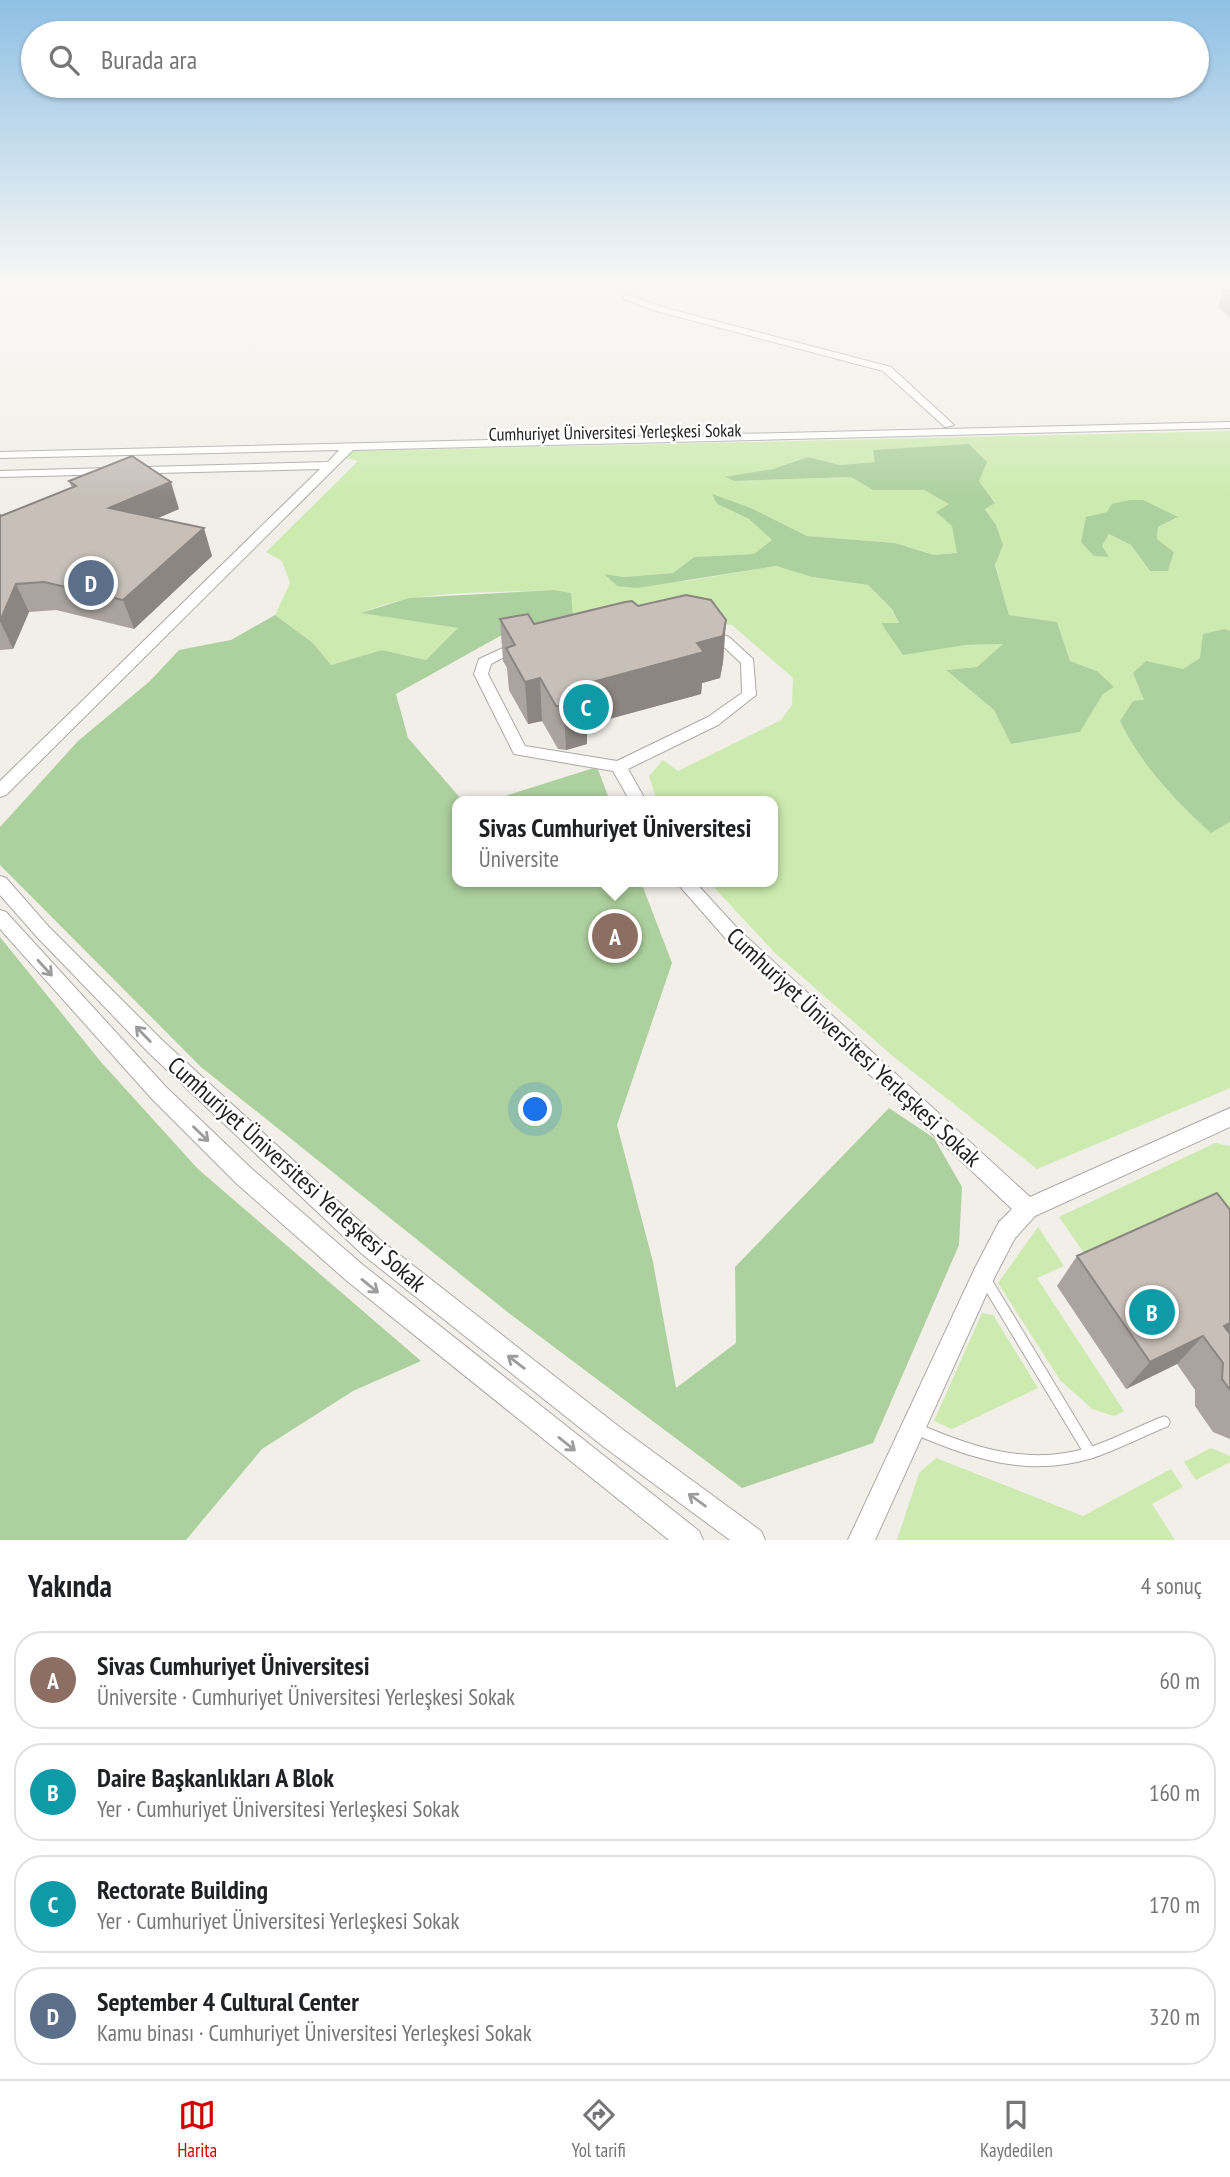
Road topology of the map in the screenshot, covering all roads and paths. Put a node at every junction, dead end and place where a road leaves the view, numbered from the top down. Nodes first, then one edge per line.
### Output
1 (833, 355) edge
2 (1230, 417) edge
3 (949, 425) junction
4 (1230, 425) edge
5 (0, 446) edge
6 (350, 446) junction
7 (0, 455) edge
8 (331, 465) junction
9 (0, 474) edge
10 (686, 629) edge
11 (542, 647) edge
12 (619, 767) junction
13 (0, 791) edge
14 (635, 796) edge
15 (0, 883) edge
16 (690, 887) edge
17 (0, 917) edge
18 (1230, 1117) edge
19 (1027, 1209) junction
20 (983, 1276) junction
21 (1164, 1422) dead end
22 (911, 1427) junction
23 (1090, 1453) junction
24 (690, 1540) edge
25 (752, 1540) edge
26 (861, 1540) edge

1 - 3 street
2 - 3 street, Cumhuriyet Üniversitesi Yerleşkesi Sokak
3 - 5 street, Cumhuriyet Üniversitesi Yerleşkesi Sokak
4 - 6 street, Cumhuriyet Üniversitesi Yerleşkesi Sokak
6 - 7 street, Cumhuriyet Üniversitesi Yerleşkesi Sokak
6 - 8 street
8 - 9 street
8 - 13 street
10 - 12 street
11 - 12 street
12 - 14 street
25 -> 15 street, Cumhuriyet Üniversitesi Yerleşkesi Sokak
16 - 19 street, Cumhuriyet Üniversitesi Yerleşkesi Sokak
17 -> 24 street, Cumhuriyet Üniversitesi Yerleşkesi Sokak
18 - 19 street
19 - 20 street
20 - 22 street
20 - 23 lane
21 - 23 lane
22 - 23 lane
22 - 26 street

